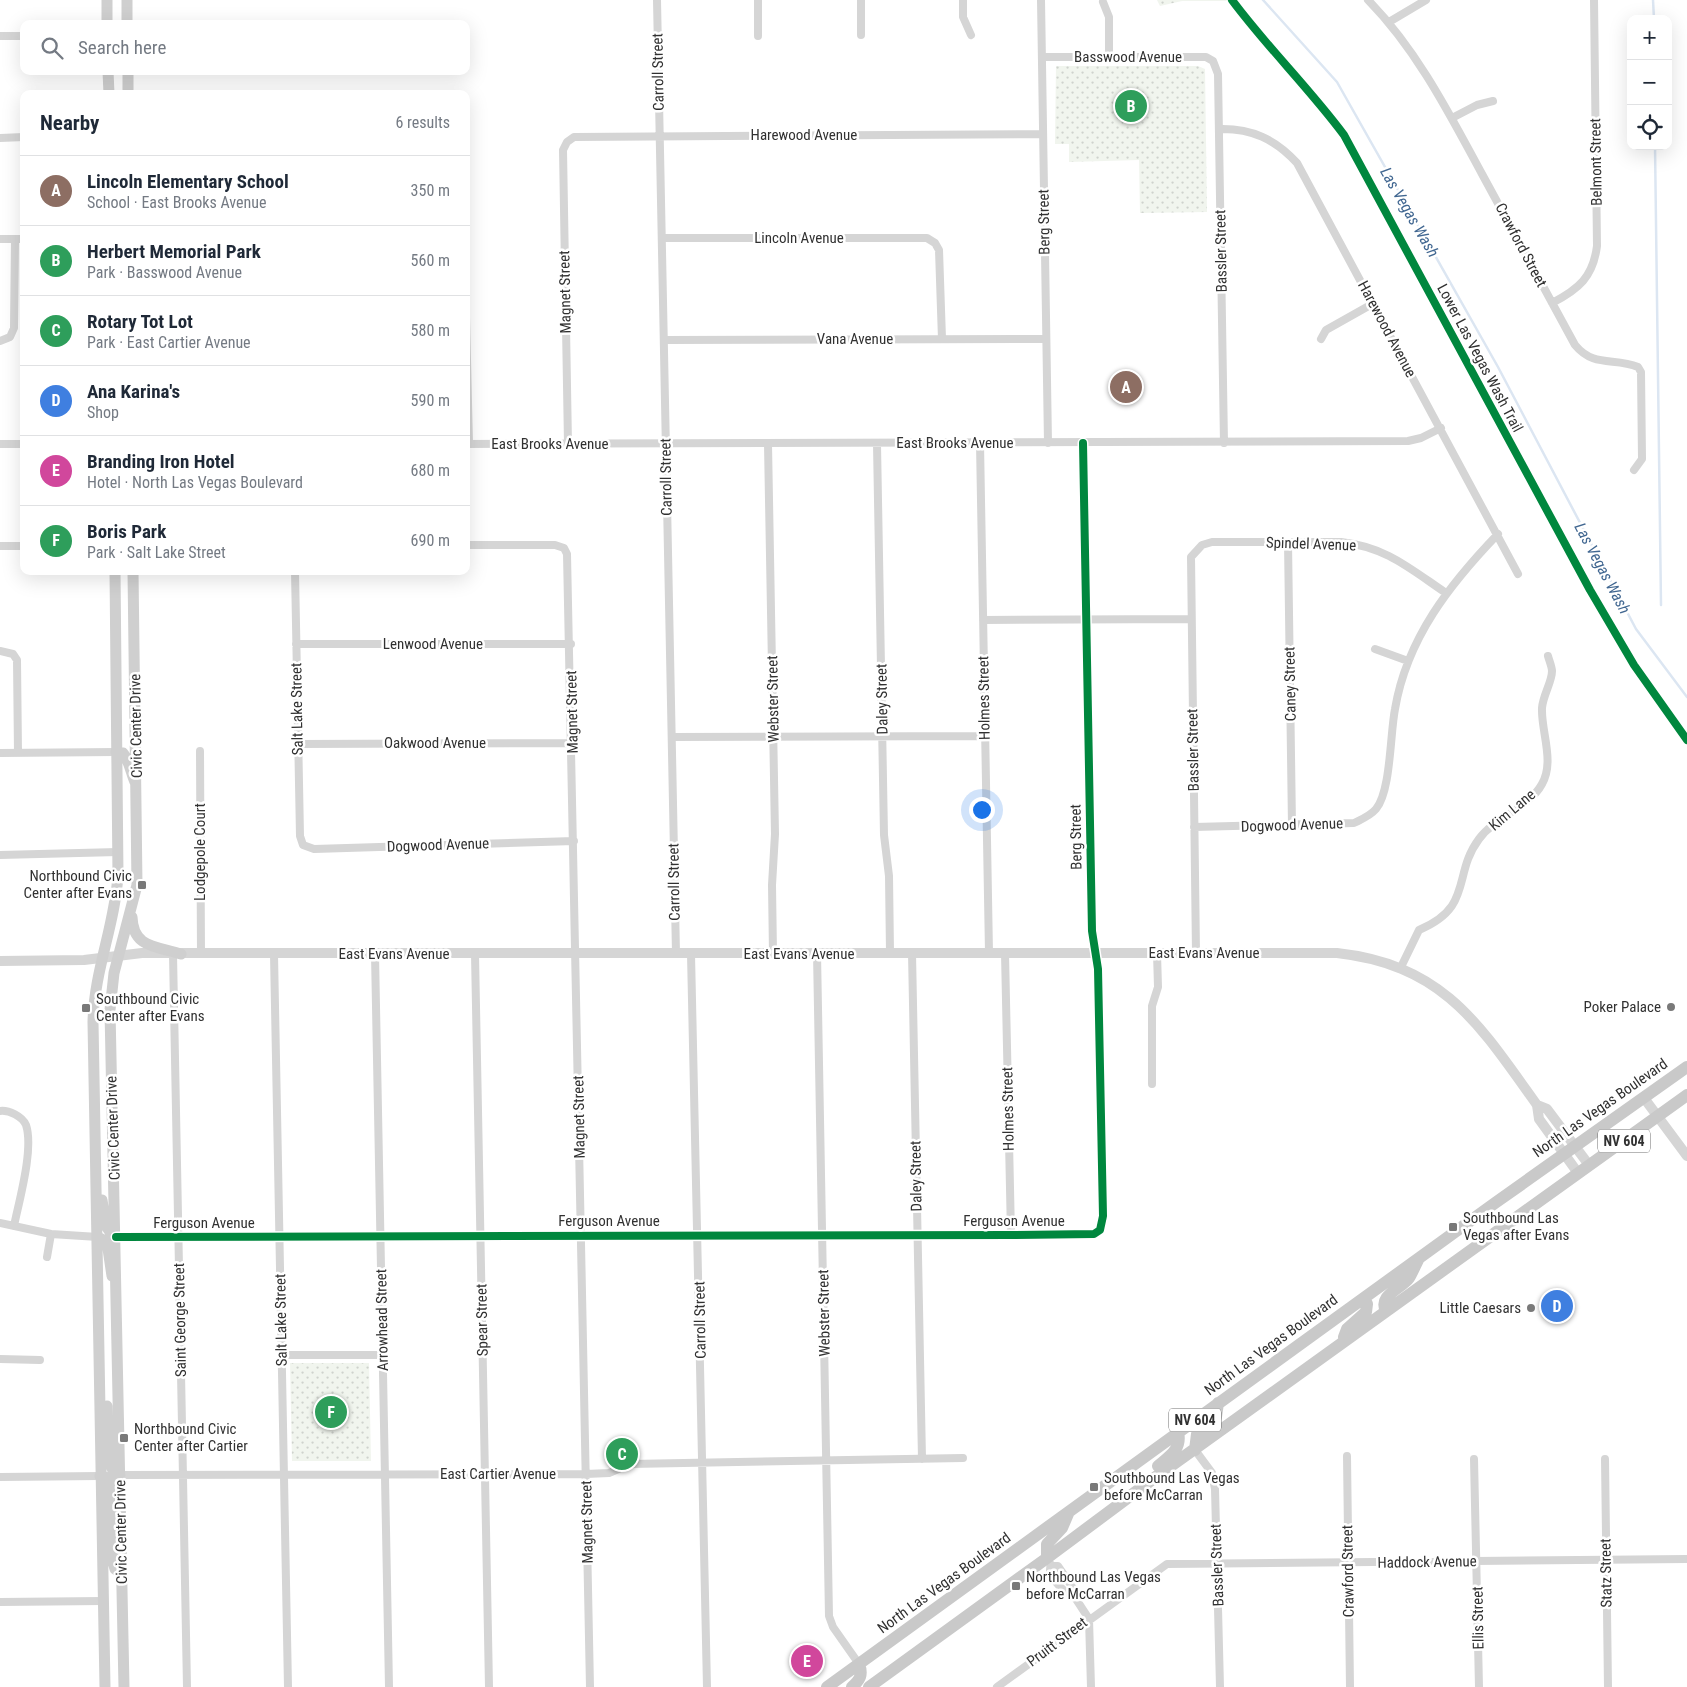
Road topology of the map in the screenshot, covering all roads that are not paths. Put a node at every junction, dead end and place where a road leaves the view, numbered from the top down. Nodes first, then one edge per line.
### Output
1 (107, 0) edge
2 (128, 0) edge
3 (657, 0) edge
4 (758, 0) edge
5 (861, 0) edge
6 (963, 0) edge
7 (1041, 0) edge
8 (1368, 0) edge
9 (1426, 0) edge
10 (1594, 0) edge
11 (1103, 2) dead end
12 (107, 20) edge
13 (128, 20) edge
14 (1389, 22) junction
15 (861, 35) dead end
16 (971, 35) dead end
17 (0, 36) edge
18 (20, 36) edge
19 (758, 36) dead end
20 (1109, 57) junction
21 (1042, 58) junction
22 (1213, 61) joint
23 (108, 75) edge
24 (128, 75) edge
25 (109, 90) edge
26 (128, 90) edge
27 (1494, 101) dead end
28 (1452, 118) junction
29 (1219, 129) junction
30 (1043, 134) junction
31 (660, 136) junction
32 (20, 137) edge
33 (0, 138) edge
34 (566, 142) joint
35 (662, 238) junction
36 (0, 239) edge
37 (15, 239) junction
38 (20, 239) edge
39 (1374, 303) junction
40 (1552, 303) junction
41 (942, 339) junction
42 (1046, 339) junction
43 (1321, 339) dead end
44 (664, 340) junction
45 (0, 342) edge
46 (1441, 428) junction
47 (980, 443) junction
48 (1048, 443) junction
49 (1083, 443) junction
50 (1224, 443) junction
51 (0, 444) edge
52 (20, 444) edge
53 (470, 444) edge
54 (568, 444) junction
55 (666, 444) junction
56 (768, 444) junction
57 (877, 444) junction
58 (1634, 470) dead end
59 (1498, 534) junction
60 (1288, 542) junction
61 (470, 545) edge
62 (0, 546) edge
63 (20, 546) edge
64 (1196, 549) joint
65 (1518, 574) dead end
66 (115, 575) edge
67 (133, 575) edge
68 (295, 575) edge
69 (1446, 593) junction
70 (1086, 619) junction
71 (1191, 619) junction
72 (983, 620) junction
73 (296, 644) junction
74 (571, 644) junction
75 (1376, 649) dead end
76 (0, 651) edge
77 (1548, 656) dead end
78 (1408, 661) junction
79 (882, 736) junction
80 (985, 736) junction
81 (672, 737) junction
82 (774, 737) junction
83 (572, 743) junction
84 (298, 744) junction
85 (200, 751) dead end
86 (116, 752) junction
87 (18, 753) junction
88 (0, 754) edge
89 (137, 789) junction
90 (1292, 826) junction
91 (1194, 828) junction
92 (574, 841) junction
93 (304, 845) joint
94 (118, 852) junction
95 (0, 855) edge
96 (132, 904) junction
97 (912, 953) junction
98 (989, 953) junction
99 (1005, 953) junction
100 (1096, 953) junction
101 (1157, 953) junction
102 (1196, 953) junction
103 (177, 954) junction
104 (201, 954) junction
105 (274, 954) junction
106 (375, 954) junction
107 (476, 954) junction
108 (576, 954) junction
109 (676, 954) junction
110 (691, 954) junction
111 (773, 954) junction
112 (817, 954) junction
113 (890, 954) junction
114 (119, 956) junction
115 (101, 958) junction
116 (0, 961) edge
117 (1401, 967) junction
118 (1687, 1067) edge
119 (1152, 1084) dead end
120 (1687, 1096) edge
121 (1644, 1098) junction
122 (0, 1111) edge
123 (1658, 1117) junction
124 (1569, 1150) junction
125 (1687, 1156) edge
126 (1589, 1166) junction
127 (1578, 1173) junction
128 (97, 1179) junction
129 (0, 1223) edge
130 (14, 1226) junction
131 (1100, 1230) joint
132 (51, 1234) junction
133 (582, 1235) junction
134 (698, 1235) junction
135 (822, 1235) junction
136 (918, 1235) junction
137 (1011, 1235) junction
138 (179, 1236) junction
139 (279, 1236) junction
140 (380, 1236) junction
141 (481, 1236) junction
142 (98, 1237) junction
143 (116, 1237) junction
144 (47, 1257) dead end
145 (1419, 1258) junction
146 (1364, 1298) junction
147 (117, 1299) junction
148 (1386, 1311) junction
149 (1341, 1344) junction
150 (282, 1355) junction
151 (383, 1355) junction
152 (0, 1359) edge
153 (40, 1360) dead end
154 (100, 1380) junction
155 (1218, 1403) junction
156 (1178, 1432) junction
157 (1195, 1450) junction
158 (1347, 1456) dead end
159 (922, 1458) junction
160 (963, 1458) dead end
161 (1474, 1459) dead end
162 (1605, 1459) dead end
163 (827, 1460) junction
164 (702, 1462) junction
165 (284, 1474) junction
166 (385, 1474) junction
167 (485, 1474) junction
168 (586, 1474) junction
169 (183, 1475) junction
170 (100, 1476) junction
171 (120, 1476) junction
172 (0, 1477) edge
173 (1150, 1481) junction
174 (1069, 1512) junction
175 (1606, 1559) junction
176 (1687, 1559) edge
177 (1478, 1561) junction
178 (1050, 1562) junction
179 (1348, 1563) junction
180 (1167, 1564) joint
181 (1218, 1564) junction
182 (122, 1574) junction
183 (103, 1601) junction
184 (0, 1602) edge
185 (1089, 1619) junction
186 (860, 1664) junction
187 (105, 1687) edge
188 (124, 1687) edge
189 (187, 1687) edge
190 (288, 1687) edge
191 (389, 1687) edge
192 (490, 1687) edge
193 (590, 1687) edge
194 (707, 1687) edge
195 (827, 1687) edge
196 (852, 1687) edge
197 (869, 1687) edge
198 (998, 1687) edge
199 (1091, 1687) edge
200 (1220, 1687) edge
201 (1350, 1687) edge
202 (1479, 1687) edge
203 (1608, 1687) edge

1 - 12 main road
2 - 13 main road
3 - 31 street, Carroll Street
4 - 19 street
5 - 15 street
6 - 16 street
7 - 21 street, Berg Street
8 - 14 street, Crawford Street
9 - 14 street
10 - 40 street, Belmont Street
11 - 20 street
14 - 28 street, Crawford Street
17 - 18 street
20 - 21 street, Basswood Avenue
20 - 22 street, Basswood Avenue
21 - 30 street, Berg Street
22 - 29 street, Bassler Street
23 - 25 main road
24 - 26 main road
27 - 28 street
28 - 40 street, Crawford Street
29 - 39 street, Harewood Avenue
29 - 50 street, Bassler Street
30 - 31 street, Harewood Avenue
30 - 42 street, Berg Street
31 - 34 street, Harewood Avenue
31 - 35 street, Carroll Street
32 - 33 street
34 - 54 street, Magnet Street
35 - 41 street, Lincoln Avenue
35 - 44 street, Carroll Street
36 - 37 street
37 - 38 street
37 - 45 street
39 - 43 street
39 - 46 street, Harewood Avenue
40 - 58 street, Crawford Street
41 - 42 street, Vana Avenue
41 - 44 street, Vana Avenue
42 - 48 street, Berg Street
44 - 55 street, Carroll Street
46 - 50 street, East Brooks Avenue
46 - 59 street, Harewood Avenue
47 - 48 street, East Brooks Avenue
47 - 57 street, East Brooks Avenue
47 - 72 street, Holmes Street
48 - 49 street, East Brooks Avenue
49 - 50 street, East Brooks Avenue
49 - 70 street, Berg Street
51 - 52 street
53 - 54 street, East Brooks Avenue
54 - 55 street, East Brooks Avenue
55 - 56 street, East Brooks Avenue
55 - 81 street, Carroll Street
56 - 57 street, East Brooks Avenue
56 - 82 street, Webster Street
57 - 79 street, Daley Street
59 - 65 street, Harewood Avenue
59 - 69 street, Dogwood Avenue
60 - 64 street, Spindel Avenue
60 - 69 street, Spindel Avenue
60 - 90 street, Caney Street
61 - 74 street, Magnet Street
62 - 63 street
64 - 71 street, Bassler Street
66 - 86 main road, Civic Center Drive
67 - 89 main road, Civic Center Drive
68 - 73 street, Salt Lake Street
69 - 78 street, Dogwood Avenue
70 - 71 street
70 - 72 street
70 - 100 street, Berg Street
71 - 91 street, Bassler Street
72 - 80 street, Holmes Street
73 - 74 street, Lenwood Avenue
73 - 84 street, Salt Lake Street
74 - 83 street, Magnet Street
75 - 78 street
76 - 87 street
77 - 117 street, Kim Lane
78 - 90 street, Dogwood Avenue
79 - 80 street
79 - 82 street
79 - 113 street, Daley Street
80 - 98 street, Holmes Street
81 - 82 street
81 - 109 street, Carroll Street
82 - 111 street, Webster Street
83 - 84 street, Oakwood Avenue
83 - 92 street, Magnet Street
84 - 93 street, Salt Lake Street
85 - 104 street, Lodgepole Court
86 - 87 street
86 - 89 main road
86 - 94 main road, Civic Center Drive
87 - 88 street
89 - 96 main road, Civic Center Drive
90 - 91 street, Dogwood Avenue
91 - 102 street, Bassler Street
92 - 93 street, Dogwood Avenue
92 - 108 street, Magnet Street
94 - 95 street
94 - 115 main road, Civic Center Drive
96 - 103 main road
96 - 114 main road, Civic Center Drive
97 - 98 street, East Evans Avenue
97 - 113 street, East Evans Avenue
97 - 136 street, Daley Street
98 - 99 street, East Evans Avenue
99 - 100 street, East Evans Avenue
99 - 137 street, Holmes Street
100 - 101 street, East Evans Avenue
100 - 131 street, Berg Street
101 - 102 street, East Evans Avenue
101 - 119 street
102 - 117 street, East Evans Avenue
103 - 104 street, East Evans Avenue
103 - 114 street, East Evans Avenue
103 - 138 street, Saint George Street
104 - 105 street, East Evans Avenue
105 - 106 street, East Evans Avenue
105 - 139 street, Salt Lake Street
106 - 107 street, East Evans Avenue
106 - 140 street, Arrowhead Street
107 - 108 street, East Evans Avenue
107 - 141 street, Spear Street
108 - 109 street, East Evans Avenue
108 - 133 street, Magnet Street
109 - 110 street, East Evans Avenue
110 - 111 street, East Evans Avenue
110 - 134 street, Carroll Street
111 - 112 street, East Evans Avenue
112 - 113 street, East Evans Avenue
112 - 135 street, Webster Street
114 - 115 street, East Evans Avenue
114 - 143 main road, Civic Center Drive
115 - 116 street, East Evans Avenue
115 - 128 main road, Civic Center Drive
117 - 124 street, East Evans Avenue
118 - 121 main road, North Las Vegas Boulevard / NV 604
120 - 123 main road, NV 604
121 - 123 street
121 - 124 main road, North Las Vegas Boulevard / NV 604
122 - 130 street
123 - 125 street
123 - 126 main road, NV 604
124 - 126 street, East Evans Avenue
124 - 127 street, East Evans Avenue
124 - 145 main road, North Las Vegas Boulevard / NV 604
126 - 127 main road, NV 604
127 - 148 main road, NV 604
128 - 142 main road, Civic Center Drive
128 - 143 main road
129 - 130 street
130 - 132 street
131 - 137 street, Ferguson Avenue
132 - 142 street
132 - 144 street
133 - 134 street, Ferguson Avenue
133 - 141 street, Ferguson Avenue
133 - 168 street, Magnet Street
134 - 135 street, Ferguson Avenue
134 - 164 street, Carroll Street
135 - 136 street, Ferguson Avenue
135 - 163 street, Webster Street
136 - 137 street, Ferguson Avenue
136 - 159 street, Daley Street
138 - 139 street, Ferguson Avenue
138 - 143 street, Ferguson Avenue
138 - 169 street, Saint George Street
139 - 140 street, Ferguson Avenue
139 - 150 street, Salt Lake Street
140 - 141 street, Ferguson Avenue
140 - 151 street, Arrowhead Street
141 - 167 street, Spear Street
142 - 147 main road
142 - 154 main road, Civic Center Drive
143 - 147 main road, Civic Center Drive
145 - 146 main road, North Las Vegas Boulevard / NV 604
145 - 148 main road
146 - 149 main road
146 - 155 main road, North Las Vegas Boulevard / NV 604
147 - 171 main road, Civic Center Drive
148 - 149 main road, NV 604
149 - 157 main road, NV 604
150 - 151 street
150 - 165 street, Salt Lake Street
151 - 166 street, Arrowhead Street
152 - 153 street
154 - 170 main road, Civic Center Drive
154 - 171 main road
155 - 156 main road, North Las Vegas Boulevard / NV 604
155 - 157 main road
156 - 173 main road
156 - 174 main road, North Las Vegas Boulevard / NV 604
157 - 173 main road, NV 604
157 - 181 street, Bassler Street
158 - 179 street, Crawford Street
159 - 160 street, East Cartier Avenue
159 - 163 street, East Cartier Avenue
161 - 177 street, Ellis Street
162 - 175 street, Statz Street
163 - 164 street, East Cartier Avenue
163 - 186 street, Webster Street
164 - 168 street, East Cartier Avenue
164 - 194 street, Carroll Street
165 - 166 street, East Cartier Avenue
165 - 169 street, East Cartier Avenue
165 - 190 street, Salt Lake Street
166 - 167 street, East Cartier Avenue
166 - 191 street, Arrowhead Street
167 - 168 street, East Cartier Avenue
167 - 192 street, Spear Street
168 - 193 street, Magnet Street
169 - 171 street, East Cartier Avenue
169 - 189 street, Saint George Street
170 - 172 street
170 - 182 main road
170 - 183 main road, Civic Center Drive
171 - 182 main road, Civic Center Drive
173 - 178 main road, NV 604
174 - 178 main road
174 - 186 main road, North Las Vegas Boulevard / NV 604
175 - 176 street, Haddock Avenue
175 - 177 street, Haddock Avenue
175 - 203 street, Statz Street
177 - 179 street, Haddock Avenue
177 - 202 street, Ellis Street
178 - 185 street
178 - 197 main road, NV 604
179 - 181 street, Haddock Avenue
179 - 201 street, Crawford Street
180 - 181 street, Haddock Avenue
180 - 185 street, Pruitt Street
181 - 200 street, Bassler Street
182 - 188 main road, Civic Center Drive
183 - 184 street
183 - 187 main road, Civic Center Drive
185 - 198 street, Pruitt Street
185 - 199 street
186 - 195 main road, North Las Vegas Boulevard / NV 604
186 - 196 main road

